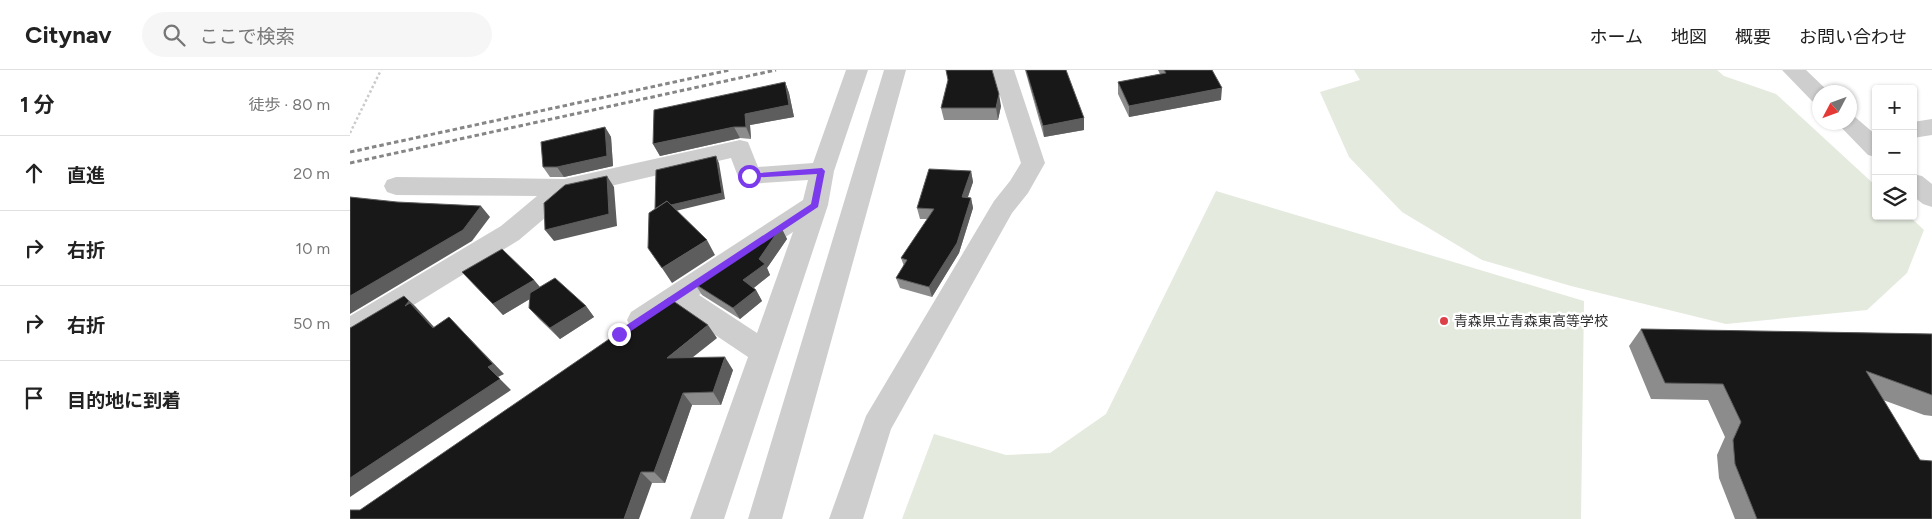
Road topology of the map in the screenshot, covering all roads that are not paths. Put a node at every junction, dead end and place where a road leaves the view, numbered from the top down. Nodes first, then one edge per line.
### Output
1 (857, 70) edge
2 (895, 70) edge
3 (1003, 70) edge
4 (1793, 70) edge
5 (1812, 88) edge
6 (1932, 127) edge
7 (1917, 129) edge
8 (1857, 130) edge
9 (1872, 142) edge
10 (822, 171) junction
11 (1917, 185) edge
12 (396, 186) dead end
13 (564, 188) junction
14 (1932, 198) edge
15 (815, 205) junction
16 (679, 296) junction
17 (350, 330) edge
18 (619, 334) edge
19 (764, 353) junction
20 (708, 519) edge
21 (766, 519) edge
22 (846, 519) edge

1 - 10 street
2 - 21 street
3 - 22 street
4 - 5 street
6 - 7 street
8 - 9 street
10 - 13 street
10 - 15 street
11 - 14 street
12 - 13 street
13 - 17 street
15 - 16 street
15 - 19 street
16 - 18 street
16 - 19 street
19 - 20 street

